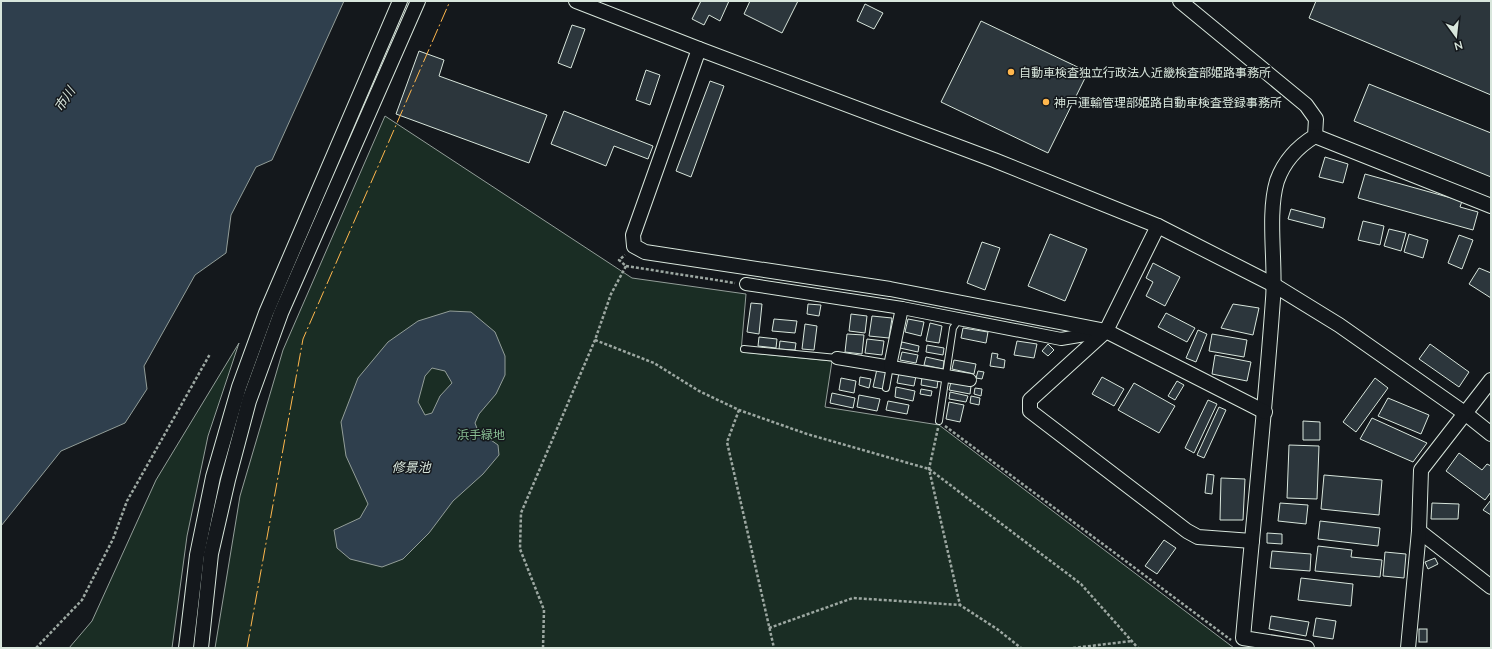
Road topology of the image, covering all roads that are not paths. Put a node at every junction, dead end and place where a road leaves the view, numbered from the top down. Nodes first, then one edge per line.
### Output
1 (400, 1) edge
2 (418, 1) edge
3 (576, 1) edge
4 (1180, 1) edge
5 (594, 4) edge
6 (699, 49) junction
7 (1315, 136) junction
8 (1491, 206) edge
9 (1158, 226) junction
10 (746, 284) road end
11 (1274, 285) junction
12 (902, 308) junction
13 (959, 319) junction
14 (1106, 331) junction
15 (744, 349) dead end
16 (837, 358) joint
17 (890, 366) junction
18 (947, 376) junction
19 (970, 380) dead end
20 (1491, 380) edge
21 (886, 388) dead end
22 (1265, 412) junction
23 (1466, 414) junction
24 (939, 421) road end
25 (1491, 434) edge
26 (1419, 531) junction
27 (1252, 541) junction
28 (1491, 587) edge
29 (1241, 644) edge
30 (186, 648) edge
31 (201, 648) edge
32 (1307, 648) edge
33 (1408, 648) edge

1 - 30 street
2 - 31 street
3 - 5 street
4 - 7 street
5 - 6 street
6 - 9 street
6 - 14 street
7 - 8 street
7 - 11 street
9 - 11 street
9 - 14 street
10 - 12 street
11 - 22 street
11 - 23 street
12 - 13 street
12 - 17 street
13 - 14 street
13 - 18 lane
14 - 22 street
14 - 27 street
15 - 16 lane
16 - 17 street
17 - 18 street
17 - 21 lane
18 - 19 street
18 - 24 lane
20 - 23 street
22 - 27 street
23 - 25 street
23 - 26 street
26 - 28 street
26 - 33 street
27 - 29 street
29 - 32 street

